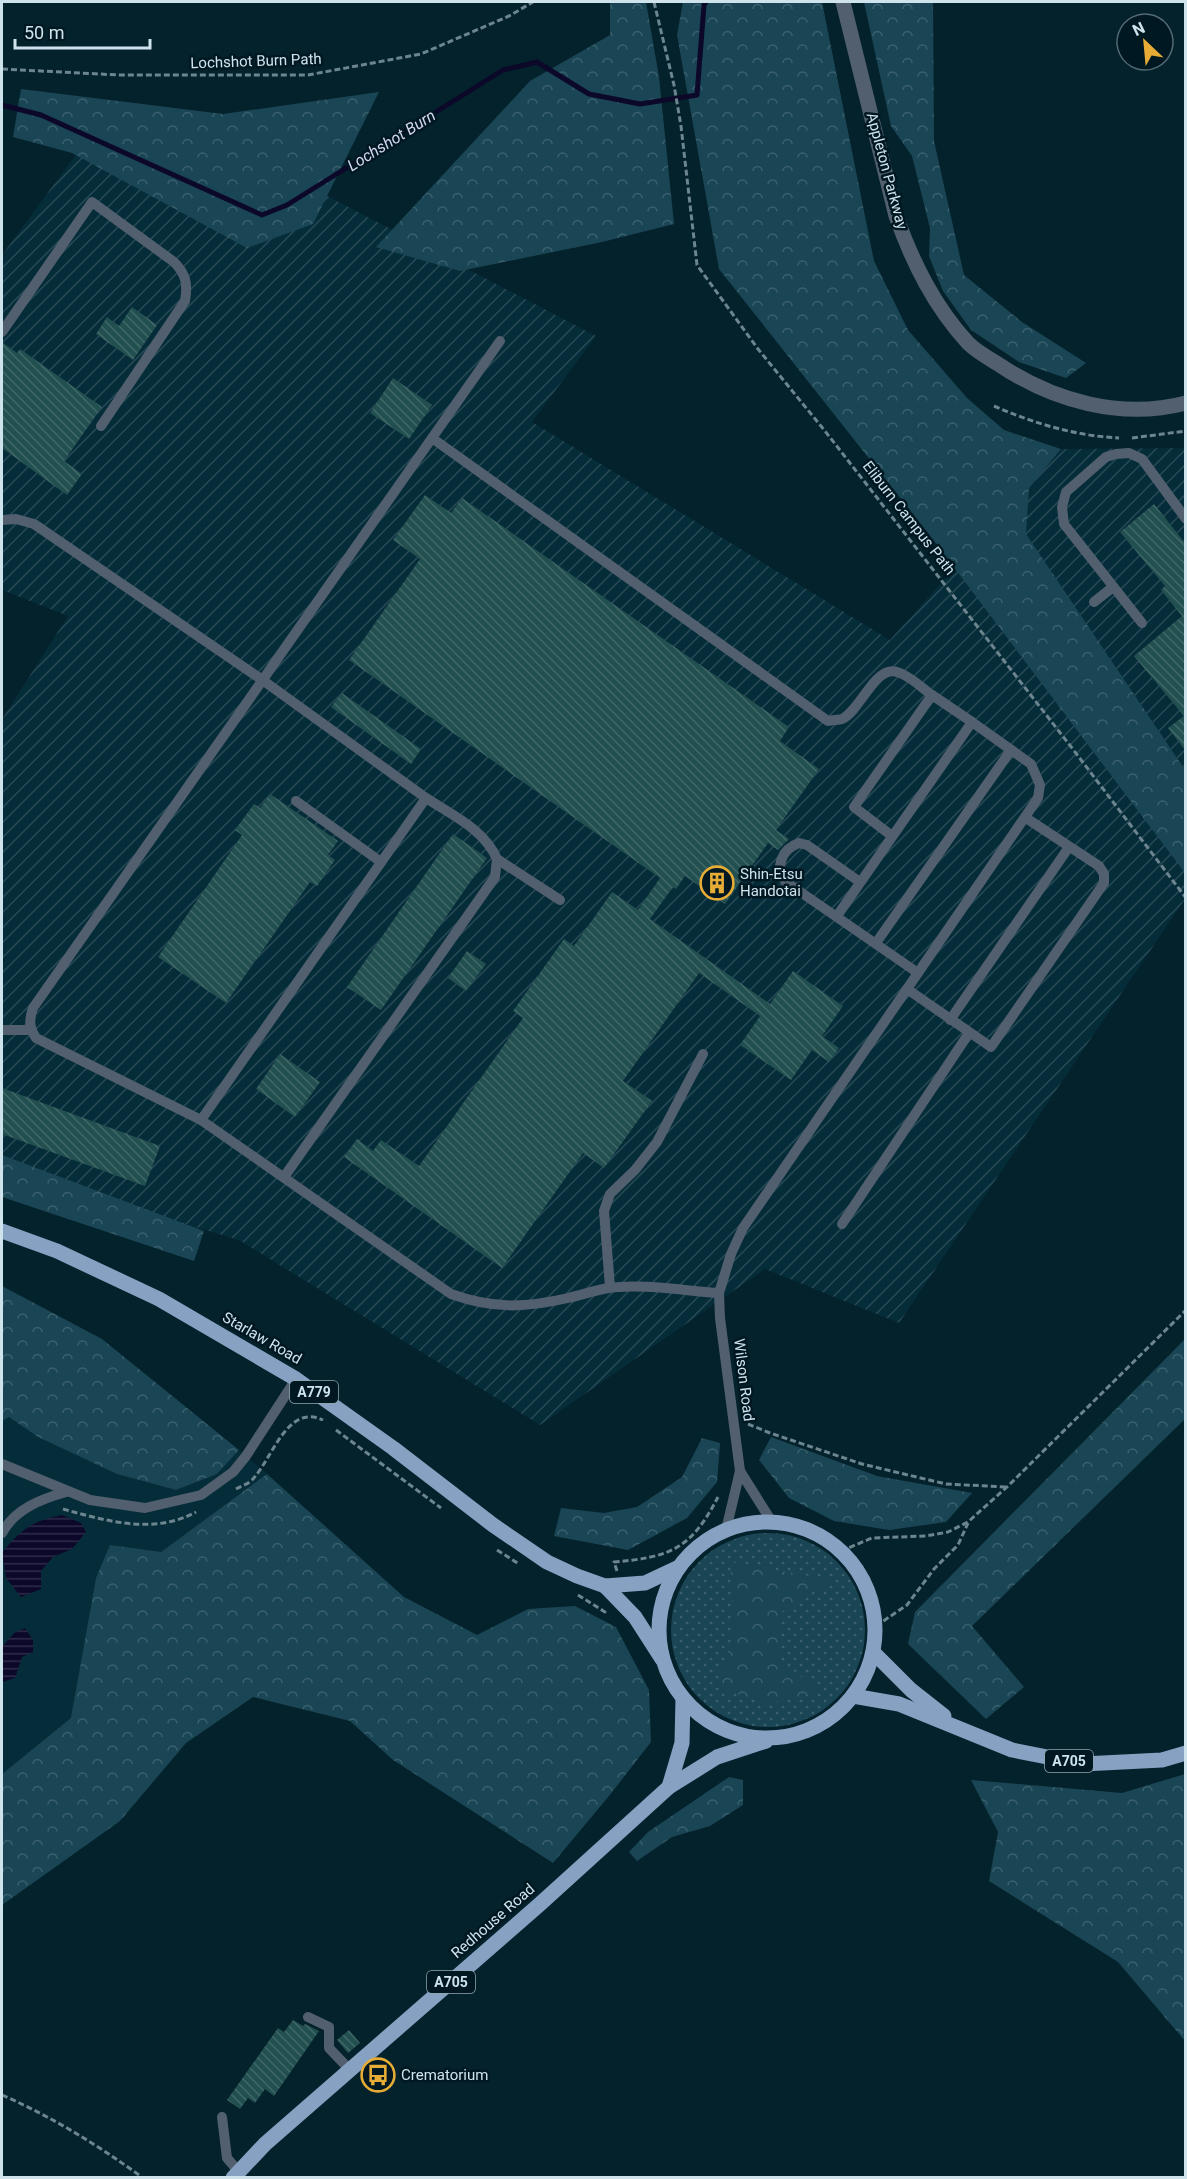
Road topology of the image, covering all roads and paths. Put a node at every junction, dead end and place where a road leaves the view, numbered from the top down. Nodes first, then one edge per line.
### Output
1 (533, 2) edge
2 (843, 2) edge
3 (655, 3) edge
4 (2, 69) edge
5 (2, 332) edge
6 (501, 341) dead end
7 (1185, 403) edge
8 (994, 406) dead end
9 (101, 426) dead end
10 (1185, 431) edge
11 (432, 438) junction
12 (1185, 519) edge
13 (2, 520) edge
14 (1113, 587) junction
15 (1094, 602) dead end
16 (1142, 623) dead end
17 (261, 679) junction
18 (932, 695) junction
19 (972, 722) junction
20 (1011, 750) junction
21 (426, 798) junction
22 (296, 801) dead end
23 (1026, 818) junction
24 (892, 836) junction
25 (1069, 847) junction
26 (497, 859) junction
27 (381, 862) junction
28 (860, 882) junction
29 (1185, 898) edge
30 (560, 900) dead end
31 (837, 916) junction
32 (876, 943) junction
33 (918, 973) junction
34 (907, 989) junction
35 (950, 1020) junction
36 (2, 1030) edge
37 (31, 1030) junction
38 (969, 1033) junction
39 (703, 1054) dead end
40 (201, 1120) junction
41 (284, 1177) junction
42 (842, 1224) dead end
43 (2, 1231) edge
44 (610, 1287) junction
45 (719, 1293) junction
46 (1185, 1310) edge
47 (296, 1379) junction
48 (733, 1417) junction
49 (748, 1424) junction
50 (749, 1432) dead end
51 (2, 1464) edge
52 (740, 1471) junction
53 (1007, 1487) junction
54 (66, 1492) junction
55 (231, 1492) dead end
56 (735, 1493) junction
57 (56, 1508) dead end
58 (203, 1508) dead end
59 (446, 1512) dead end
60 (969, 1521) junction
61 (772, 1522) junction
62 (726, 1530) junction
63 (2, 1533) edge
64 (494, 1548) dead end
65 (841, 1551) junction
66 (524, 1567) dead end
67 (680, 1567) junction
68 (614, 1588) junction
69 (575, 1593) dead end
70 (876, 1626) junction
71 (873, 1652) junction
72 (663, 1660) junction
73 (853, 1696) junction
74 (683, 1698) junction
75 (958, 1727) junction
76 (766, 1741) junction
77 (1185, 1753) edge
78 (669, 1787) junction
79 (308, 2017) dead end
80 (350, 2070) junction
81 (2, 2095) edge
82 (222, 2117) dead end
83 (236, 2175) edge
84 (143, 2178) edge

1 - 4 path, Lochshot Burn Path
2 - 7 street, Appleton Parkway
3 - 29 path, Eliburn Campus Path
5 - 9 lane
6 - 11 lane
8 - 10 path
11 - 17 lane
11 - 18 lane
12 - 14 lane
13 - 17 lane
14 - 15 lane
14 - 16 lane
17 - 21 lane
17 - 37 lane
18 - 19 lane
18 - 24 lane
19 - 20 lane
19 - 24 lane
20 - 23 lane
20 - 32 lane
21 - 26 lane
21 - 27 lane
22 - 27 lane
23 - 25 lane
23 - 33 lane
24 - 28 lane
25 - 35 lane
25 - 38 lane
26 - 30 lane
26 - 41 lane
27 - 40 lane
28 - 31 lane
28 - 31 lane
31 - 32 lane
32 - 33 lane
33 - 34 lane
34 - 35 lane
34 - 45 lane
35 - 38 lane
36 - 37 lane
37 - 40 lane
38 - 42 lane
39 - 44 lane
40 - 41 lane
41 - 44 lane
43 - 47 main road, Starlaw Road / A779
44 - 45 lane
45 - 48 lane, Wilson Road
46 - 53 path
47 - 54 lane
47 - 68 main road, Starlaw Road / A779
48 - 49 path
48 - 52 lane, Wilson Road
49 - 50 path
49 - 53 path
51 - 54 lane
52 - 56 lane, Wilson Road
52 - 61 lane, Wilson Road
53 - 60 path
54 - 63 lane
55 - 59 path
56 - 62 lane, Wilson Road
56 - 68 path
57 - 58 path
60 - 65 path
60 - 70 path
61 - 62 main road, A705
61 - 65 main road, A705
62 - 67 main road, A705
64 - 66 path
65 - 70 main road, A705
67 - 68 main road, A779
67 - 72 main road, A705
68 - 69 path
68 - 72 main road, A779
70 - 71 main road, A705
71 - 73 main road, A705
71 - 75 main road, A705
72 - 74 main road, A705
73 - 75 main road, A705
73 - 76 main road, A705
74 - 76 main road, A705
74 - 78 main road, A705
75 - 77 main road, A705
76 - 78 main road, A705
78 - 80 main road, Redhouse Road / A705
79 - 80 lane
80 - 83 main road, Redhouse Road / A705
81 - 84 path
82 - 83 lane

